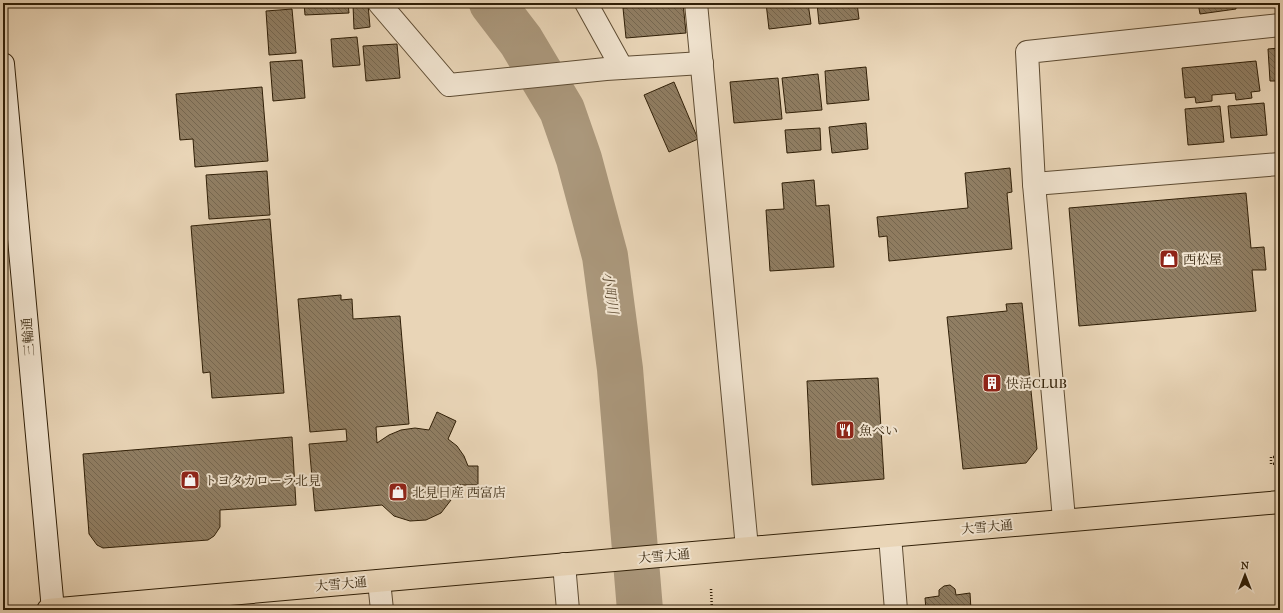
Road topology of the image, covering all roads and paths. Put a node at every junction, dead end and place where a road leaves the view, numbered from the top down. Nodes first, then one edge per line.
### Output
1 (379, 3) edge
2 (586, 3) edge
3 (696, 3) edge
4 (1280, 25) edge
5 (702, 63) junction
6 (3, 64) edge
7 (614, 69) junction
8 (1280, 164) edge
9 (1034, 184) junction
10 (1280, 457) edge
11 (1280, 463) edge
12 (1280, 502) edge
13 (1064, 520) junction
14 (890, 536) junction
15 (747, 548) junction
16 (564, 564) junction
17 (379, 581) junction
18 (711, 589) dead end
19 (48, 610) edge
20 (53, 610) edge
21 (382, 610) edge
22 (568, 610) edge
23 (712, 610) edge
24 (896, 610) edge

1 - 7 street
2 - 7 street
3 - 5 street
4 - 9 street
5 - 7 street
5 - 15 street
6 - 20 street, 三輪通
8 - 9 street
9 - 13 street
10 - 11 path
12 - 13 highway, 大雪大通
13 - 14 highway, 大雪大通
14 - 15 highway, 大雪大通
14 - 24 street
15 - 16 highway, 大雪大通
16 - 17 highway, 大雪大通
16 - 22 street
17 - 20 highway, 大雪大通
17 - 21 street
18 - 23 path
19 - 20 highway, 大雪大通

